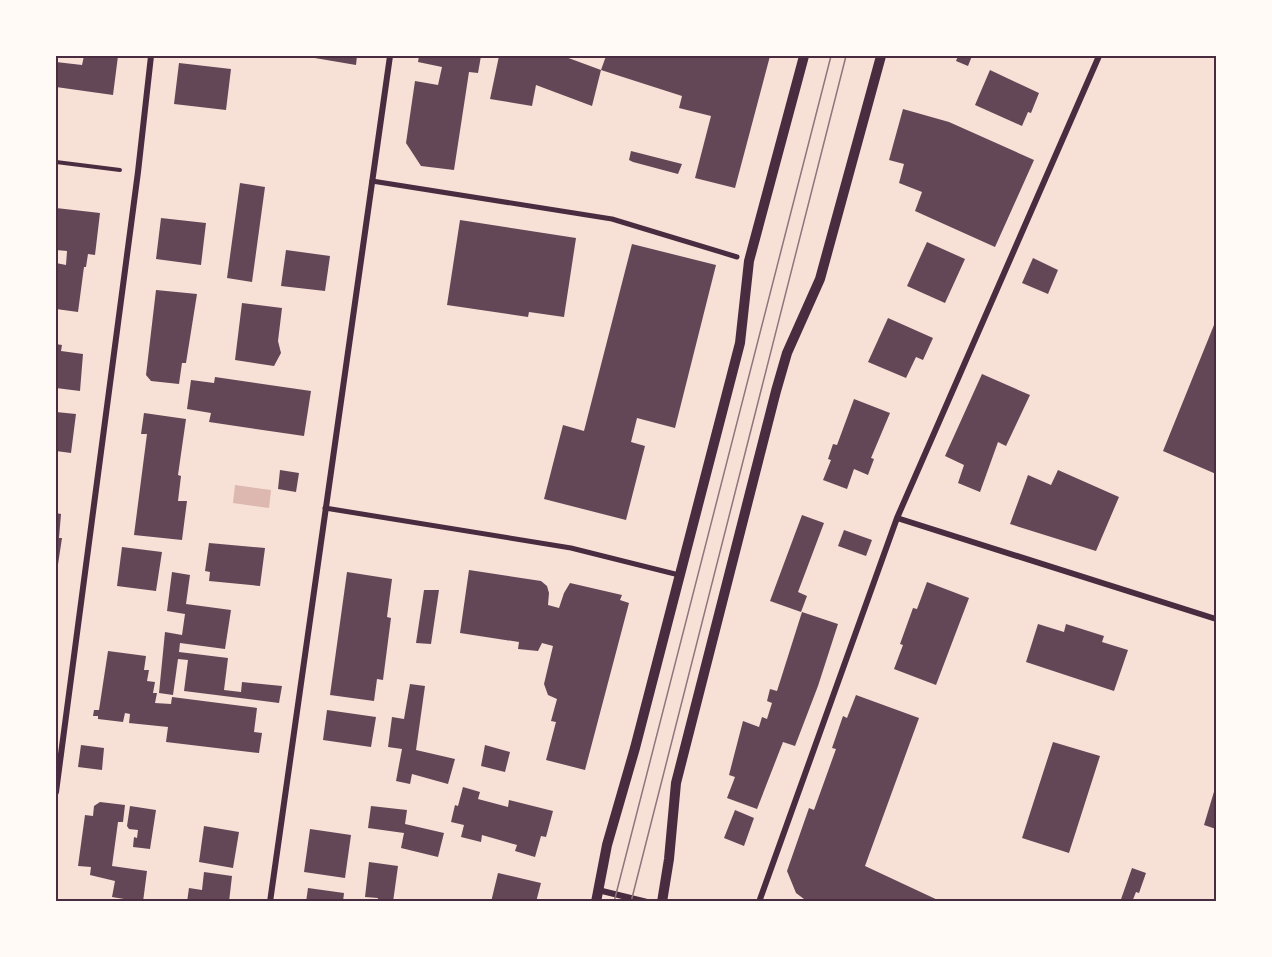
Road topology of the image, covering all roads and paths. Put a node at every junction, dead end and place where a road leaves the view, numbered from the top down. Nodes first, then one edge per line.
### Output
1 (151, 56) edge
2 (390, 56) edge
3 (804, 56) edge
4 (881, 56) edge
5 (1099, 56) edge
6 (56, 162) edge
7 (138, 172) junction
8 (372, 181) junction
9 (737, 257) dead end
10 (325, 508) junction
11 (897, 518) junction
12 (681, 576) junction
13 (1216, 619) edge
14 (56, 792) edge
15 (597, 896) edge
16 (270, 902) edge
17 (647, 902) edge
18 (662, 902) edge
19 (759, 902) edge

1 - 7 street
2 - 8 street
3 - 12 street
4 - 18 street
5 - 11 street
6 - 7 path
7 - 14 street
8 - 9 street
8 - 10 street
10 - 12 street
10 - 16 street
11 - 13 street
11 - 19 street
12 - 15 street
15 - 17 street

